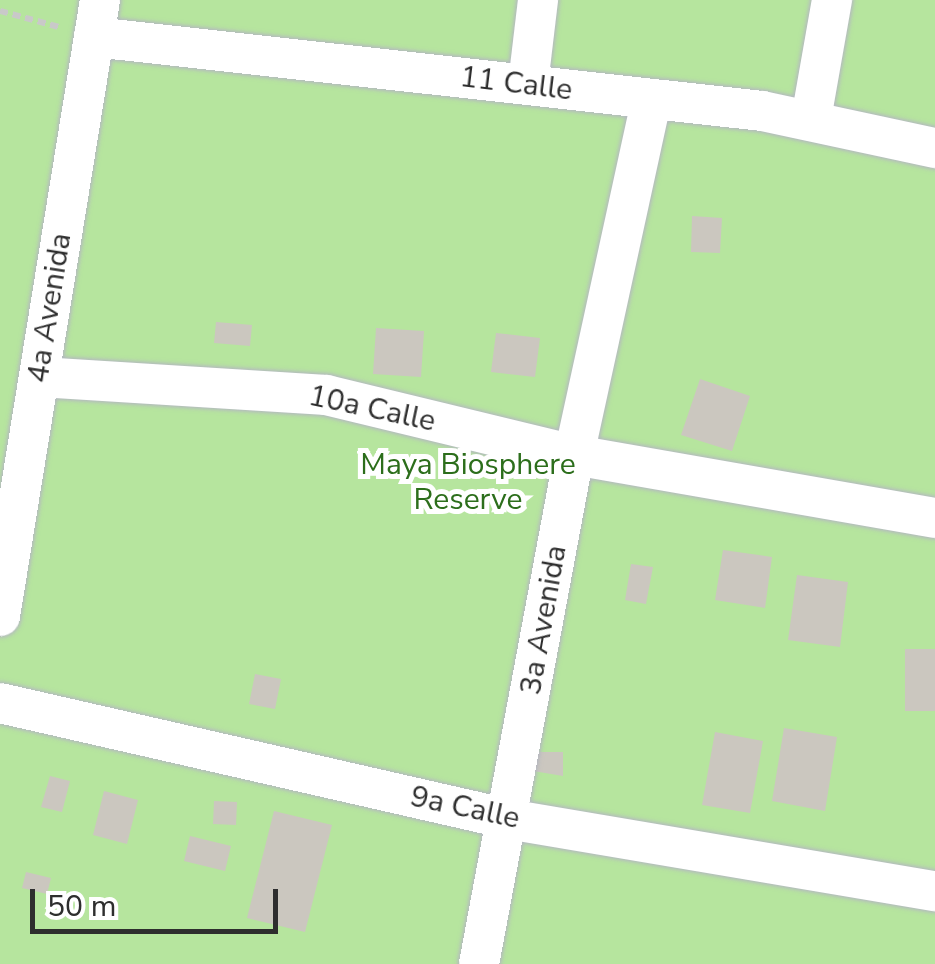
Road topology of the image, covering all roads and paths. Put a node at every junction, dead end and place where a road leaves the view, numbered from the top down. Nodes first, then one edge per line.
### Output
1 (538, 0) edge
2 (832, 0) edge
3 (0, 11) edge
4 (97, 18) edge
5 (528, 84) junction
6 (650, 102) junction
7 (811, 118) junction
8 (935, 148) edge
9 (40, 376) junction
10 (574, 455) junction
11 (935, 518) edge
12 (0, 616) edge
13 (0, 703) edge
14 (508, 819) junction
15 (935, 891) edge
16 (479, 964) edge

1 - 5 street
2 - 7 street
3 - 4 path
4 - 5 street, 11 Calle
4 - 9 street, 4a Avenida
5 - 6 street, 11 Calle
6 - 7 street, 11 Calle
6 - 10 street, 3a Avenida
7 - 8 street, 11 Calle
9 - 10 street, 10a Calle
9 - 12 street, 4a Avenida
10 - 11 street, 10a Calle
10 - 14 street, 3a Avenida
13 - 14 street, 9a Calle
14 - 15 street, 9a Calle
14 - 16 street, 3a Avenida

